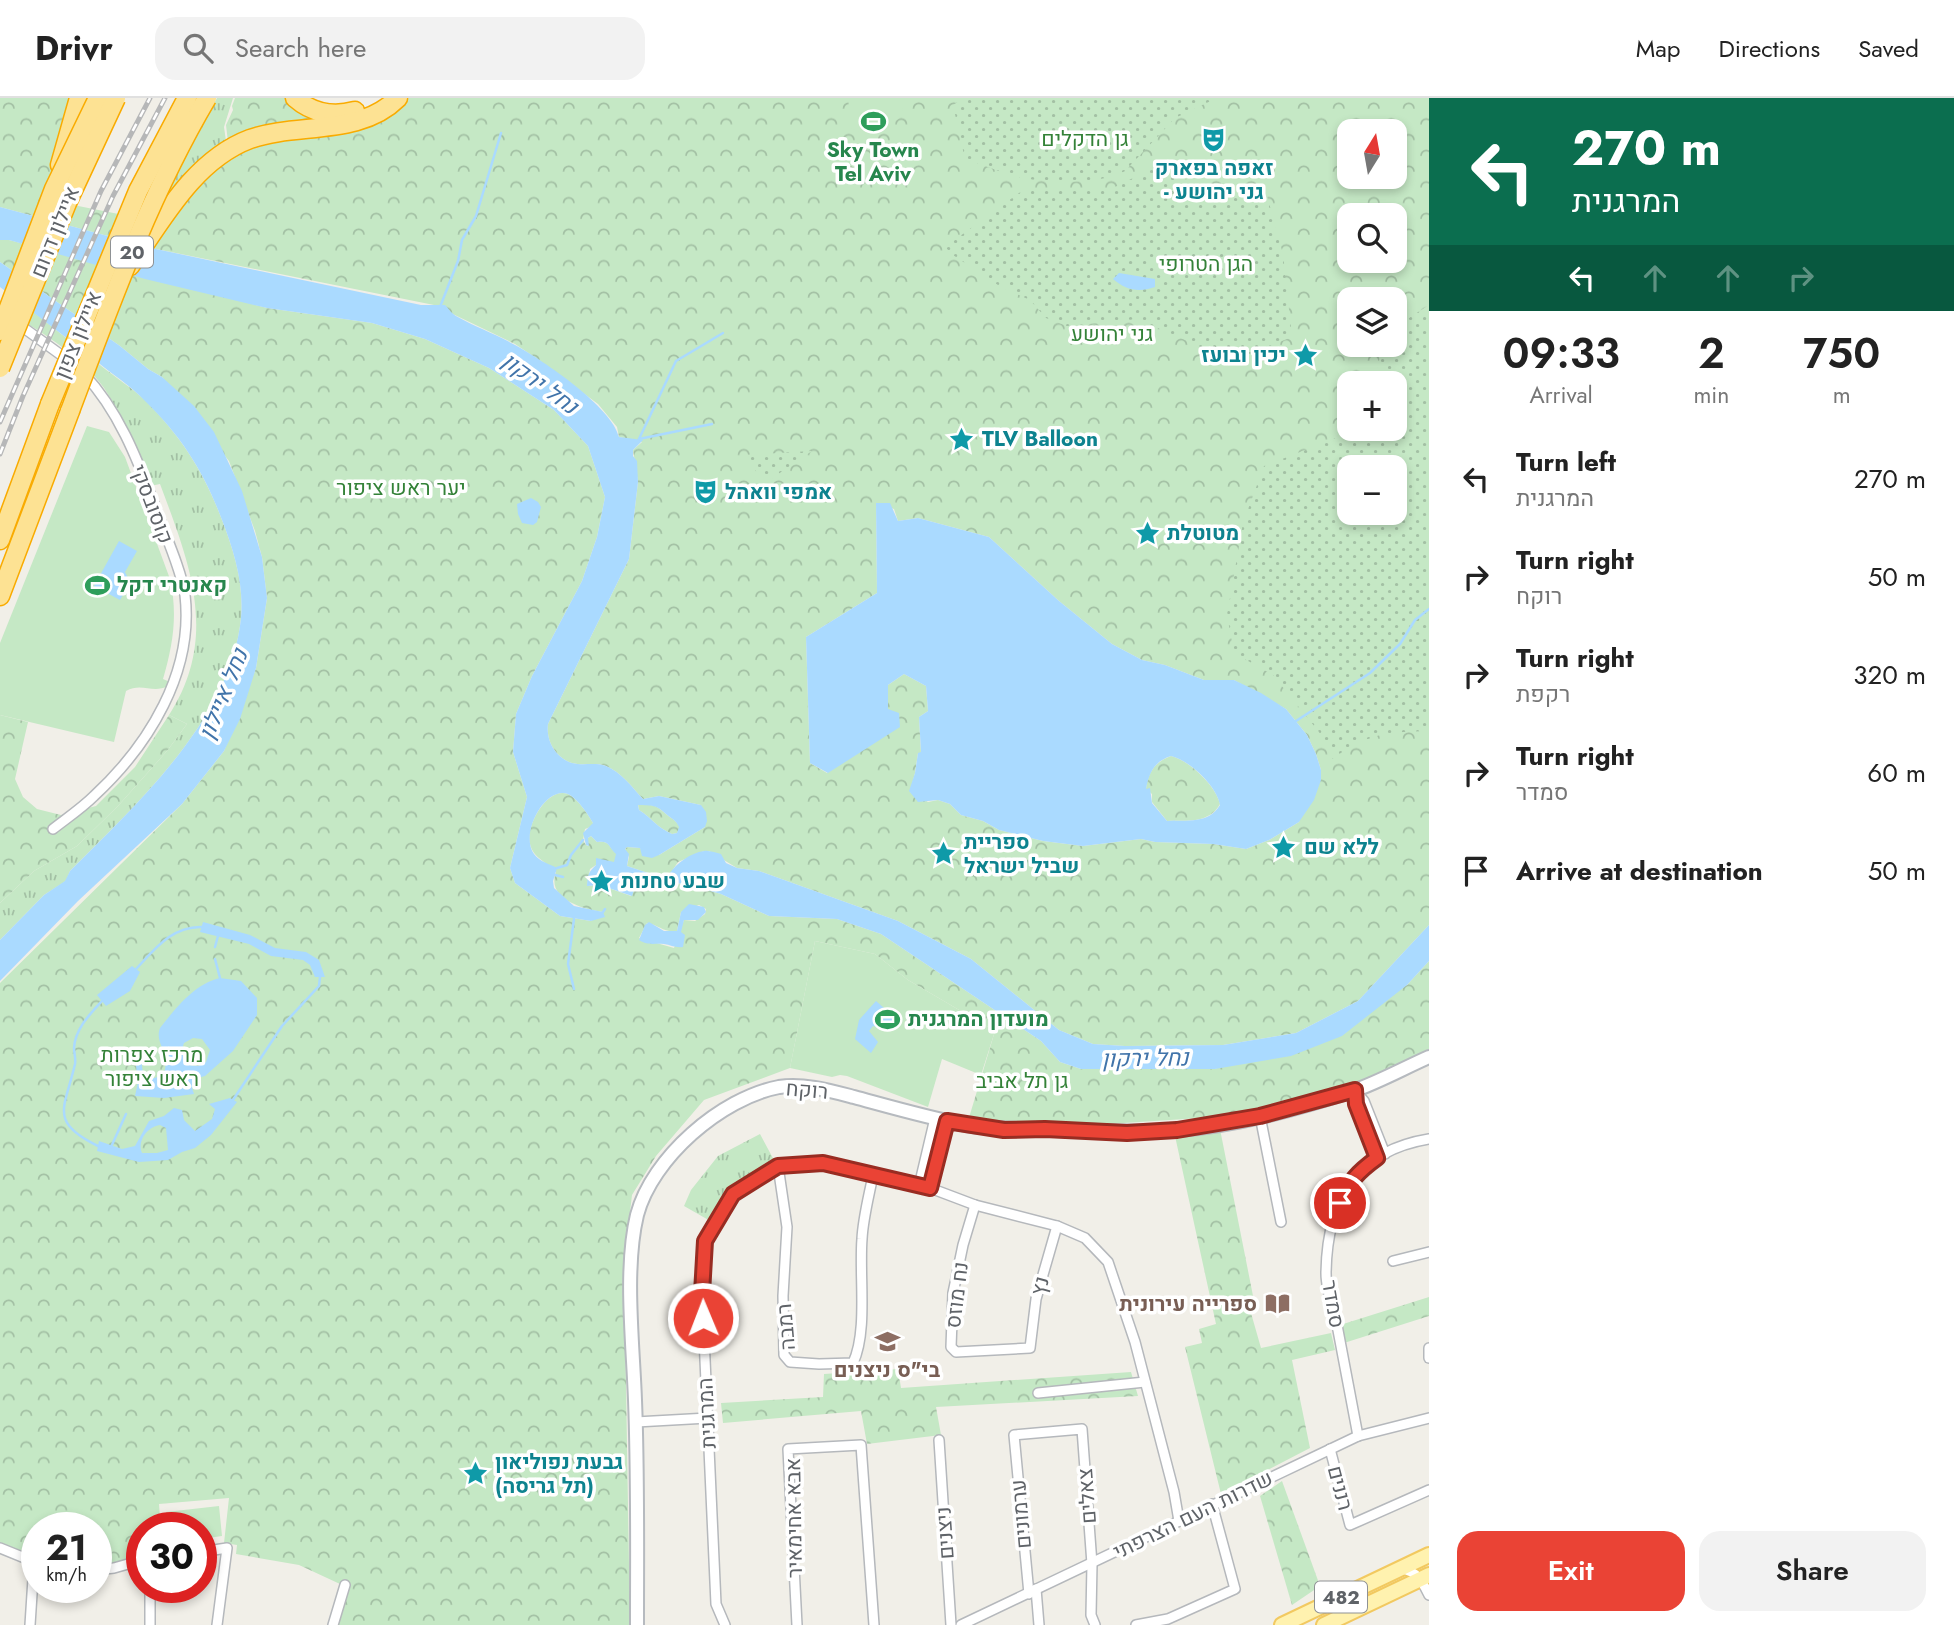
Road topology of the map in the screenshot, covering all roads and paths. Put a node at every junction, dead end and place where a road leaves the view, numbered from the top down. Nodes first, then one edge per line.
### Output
1 (79, 98) edge
2 (98, 98) edge
3 (116, 98) edge
4 (187, 98) edge
5 (207, 98) edge
6 (295, 98) edge
7 (379, 98) edge
8 (398, 98) edge
9 (54, 188) junction
10 (117, 286) junction
11 (0, 314) edge
12 (0, 331) edge
13 (0, 368) edge
14 (0, 540) edge
15 (0, 596) edge
16 (53, 829) dead end
17 (1429, 1057) edge
18 (1355, 1090) junction
19 (1260, 1116) junction
20 (941, 1119) junction
21 (1429, 1139) edge
22 (1381, 1156) junction
23 (778, 1166) junction
24 (873, 1175) junction
25 (919, 1186) junction
26 (930, 1188) junction
27 (975, 1205) junction
28 (1282, 1222) dead end
29 (1057, 1226) junction
30 (1429, 1252) edge
31 (1393, 1261) dead end
32 (1030, 1348) joint
33 (1145, 1382) junction
34 (1038, 1392) dead end
35 (708, 1418) junction
36 (1429, 1418) edge
37 (636, 1422) junction
38 (1014, 1435) joint
39 (1358, 1436) junction
40 (939, 1440) dead end
41 (1330, 1450) junction
42 (1429, 1490) edge
43 (1212, 1504) junction
44 (1179, 1521) junction
45 (0, 1548) edge
46 (217, 1549) edge
47 (1429, 1555) edge
48 (21, 1557) edge
49 (1092, 1563) junction
50 (1399, 1568) junction
51 (1425, 1577) edge
52 (345, 1585) dead end
53 (1032, 1591) junction
54 (1429, 1595) edge
55 (32, 1603) edge
56 (150, 1603) edge
57 (30, 1625) edge
58 (150, 1625) edge
59 (217, 1625) edge
60 (333, 1625) edge
61 (637, 1625) edge
62 (725, 1625) edge
63 (797, 1625) edge
64 (874, 1625) edge
65 (951, 1625) edge
66 (961, 1625) edge
67 (1040, 1625) edge
68 (1095, 1625) edge
69 (1136, 1625) edge
70 (1282, 1625) edge
71 (1324, 1625) edge

1 - 9 highway, bridge
2 - 9 highway, bridge
3 - 13 highway, איילון דרום, bridge
4 - 14 highway, איילון צפון / 20, bridge
5 - 10 highway, 20, bridge
6 - 7 highway
8 - 10 highway, bridge
9 - 12 highway, bridge
10 - 15 highway, 20, bridge
11 - 16 street, קוסובסקי
17 - 18 street, רוקח
18 - 19 street, רוקח
18 - 22 street
19 - 20 street, רוקח
19 - 28 street
20 - 25 street
20 - 26 street
20 - 37 street, רוקח
21 - 22 street, סמדר
22 - 39 street, סמדר
23 - 24 street, המרגנית
23 - 24 street, רמבה
23 - 35 street, המרגנית
24 - 25 street, המרגנית
25 - 26 street, המרגנית
26 - 27 street, המרגנית
27 - 29 street, המרגנית
27 - 32 street, נח מוזס
29 - 32 street, נץ
29 - 33 street, המרגנית
30 - 31 street
33 - 34 street
33 - 44 street, המרגנית
35 - 37 street
35 - 62 street, המרגנית
36 - 39 street, שדרות העם הצרפתי
37 - 61 street, רוקח
38 - 49 street, צאלים
38 - 53 street, ערמונים
39 - 41 street, שדרות העם הצרפתי
40 - 65 street, ניצנים
41 - 42 street, רננים
41 - 43 street, שדרות העם הצרפתי
43 - 44 street, שדרות העם הצרפתי
43 - 69 street
44 - 49 street, שדרות העם הצרפתי
45 - 48 street
46 - 59 street
47 - 50 main road, 482
49 - 53 street, שדרות העם הצרפתי
49 - 68 street, צאלים
50 - 51 street
50 - 70 main road, 482
51 - 54 street
51 - 71 main road, 482
52 - 60 street
53 - 66 street, שדרות העם הצרפתי
53 - 67 street, ערמונים
55 - 57 street
56 - 58 street
63 - 64 street, אבא אחימאיר

